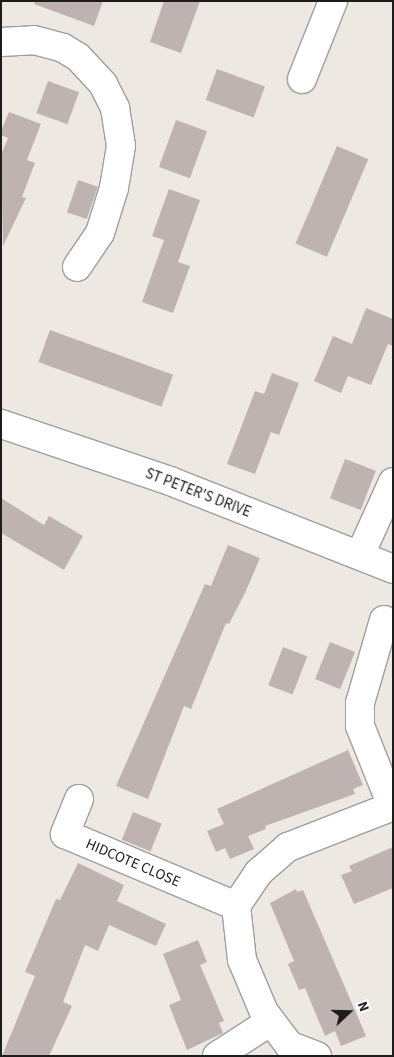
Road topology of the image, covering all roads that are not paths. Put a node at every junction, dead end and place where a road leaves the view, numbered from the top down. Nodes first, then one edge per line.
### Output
1 (333, 1) edge
2 (1, 42) edge
3 (302, 79) dead end
4 (77, 267) dead end
5 (1, 424) edge
6 (393, 482) edge
7 (360, 555) junction
8 (393, 569) edge
9 (384, 620) dead end
10 (79, 799) dead end
11 (393, 806) edge
12 (236, 906) junction
13 (270, 1021) junction
14 (217, 1056) edge
15 (317, 1056) edge

1 - 3 street
2 - 4 street
5 - 7 street, ST PETER'S DRIVE
6 - 7 street
7 - 8 street, ST PETER'S DRIVE
9 - 11 street
10 - 12 street, HIDCOTE CLOSE
11 - 12 street
12 - 13 street
13 - 14 street
13 - 15 street

